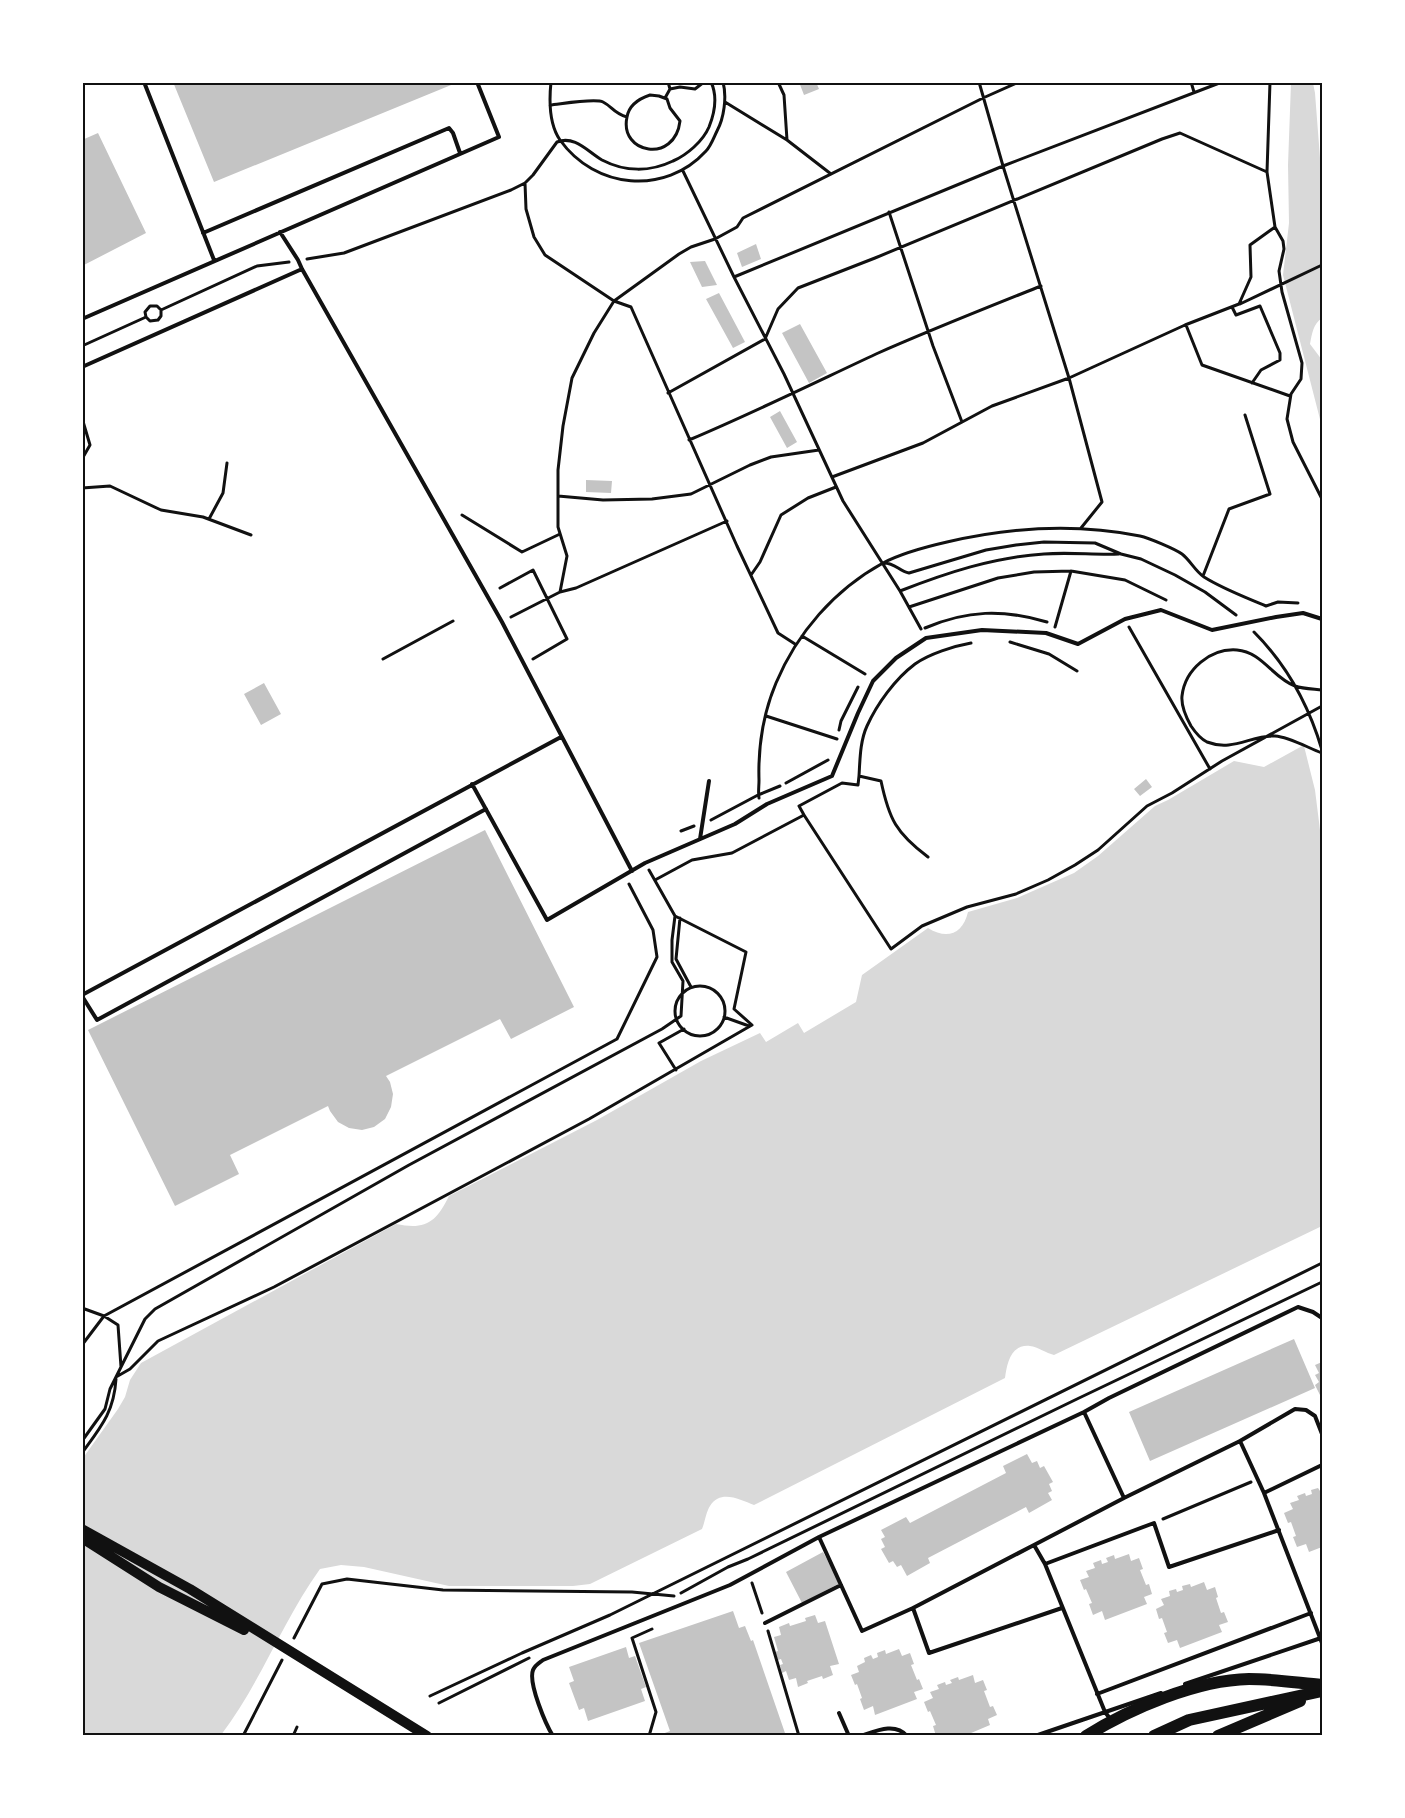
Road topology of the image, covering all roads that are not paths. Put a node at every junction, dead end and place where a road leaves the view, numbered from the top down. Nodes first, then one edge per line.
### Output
1 (144, 82) edge
2 (477, 82) edge
3 (460, 153) junction
4 (280, 232) junction
5 (203, 233) junction
6 (214, 261) junction
7 (302, 269) junction
8 (82, 319) edge
9 (82, 367) edge
10 (1323, 619) edge
11 (561, 737) junction
12 (709, 781) dead end
13 (472, 784) junction
14 (486, 809) junction
15 (700, 839) junction
16 (632, 871) junction
17 (82, 996) edge
18 (1323, 1318) edge
19 (1084, 1412) junction
20 (1323, 1434) edge
21 (1240, 1441) junction
22 (1323, 1465) edge
23 (1264, 1493) junction
24 (1124, 1498) junction
25 (82, 1529) edge
26 (1279, 1530) junction
27 (82, 1538) edge
28 (819, 1538) junction
29 (1034, 1545) junction
30 (1045, 1564) junction
31 (841, 1585) junction
32 (914, 1608) junction
33 (1062, 1608) junction
34 (1311, 1613) junction
35 (765, 1623) road end
36 (1322, 1640) edge
37 (309, 1664) junction
38 (1323, 1685) edge
39 (1180, 1686) dead end
40 (1170, 1690) dead end
41 (1098, 1694) junction
42 (1323, 1694) edge
43 (839, 1713) dead end
44 (1108, 1716) junction
45 (427, 1736) edge
46 (553, 1736) edge
47 (849, 1736) edge
48 (861, 1736) edge
49 (907, 1736) edge
50 (1035, 1736) edge
51 (1086, 1736) edge
52 (1154, 1736) edge
53 (1218, 1736) edge

1 - 5 lane
2 - 3 lane
3 - 4 lane
3 - 5 lane
4 - 6 lane
4 - 7 lane
5 - 6 lane
6 - 8 lane
7 - 9 lane
7 - 11 lane
10 - 15 lane
11 - 13 lane
11 - 16 lane
12 - 15 lane
13 - 14 lane
13 - 17 lane
14 - 16 lane
14 - 17 lane
15 - 16 lane
18 - 19 lane
19 - 24 lane
19 - 28 lane
20 - 21 lane
21 - 23 lane
21 - 24 lane
22 - 23 lane
23 - 26 lane
24 - 29 lane
25 - 37 main road
26 - 30 lane
26 - 34 lane
27 - 37 main road
28 - 31 lane
28 - 46 lane
29 - 30 lane
29 - 32 lane
30 - 33 lane
31 - 32 lane
31 - 35 lane
32 - 33 lane
33 - 41 lane
34 - 36 lane
34 - 41 lane
36 - 39 lane
37 - 45 main road
38 - 44 main road
40 - 44 lane
41 - 44 lane
42 - 52 main road
42 - 53 main road
43 - 47 lane
44 - 50 lane
44 - 51 main road
48 - 49 lane

